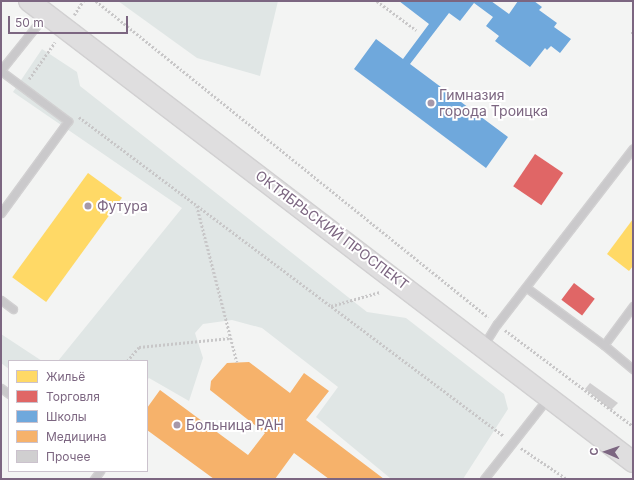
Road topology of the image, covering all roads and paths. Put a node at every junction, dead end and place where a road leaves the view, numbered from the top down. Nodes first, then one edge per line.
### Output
1 (29, 1) edge
2 (96, 1) edge
3 (377, 1) edge
4 (46, 14) junction
5 (416, 30) dead end
6 (7, 63) junction
7 (1, 71) edge
8 (35, 84) dead end
9 (72, 112) dead end
10 (633, 148) edge
11 (197, 206) junction
12 (1, 214) edge
13 (405, 285) junction
14 (527, 288) junction
15 (1, 300) edge
16 (331, 306) junction
17 (633, 306) edge
18 (13, 309) dead end
19 (497, 324) junction
20 (231, 338) junction
21 (604, 345) junction
22 (483, 346) junction
23 (128, 360) edge
24 (237, 362) dead end
25 (633, 369) edge
26 (549, 397) junction
27 (633, 426) edge
28 (513, 443) junction
29 (633, 462) edge
30 (484, 479) edge
31 (567, 479) edge

1 - 4 main road, ОКТЯБРЬСКИЙ ПРОСПЕКТ
2 - 19 path
3 - 5 path
4 - 6 lane
4 - 13 main road, ОКТЯБРЬСКИЙ ПРОСПЕКТ
6 - 7 lane
6 - 8 path
7 - 12 lane
9 - 11 path
10 - 14 lane
11 - 16 path
11 - 20 path
13 - 16 path
13 - 22 main road, ОКТЯБРЬСКИЙ ПРОСПЕКТ
14 - 19 lane
14 - 21 lane
15 - 18 lane
16 - 28 path
17 - 21 lane
19 - 22 lane
19 - 27 path
20 - 23 path
20 - 24 path
21 - 25 lane
22 - 26 main road, ОКТЯБРЬСКИЙ ПРОСПЕКТ
26 - 28 lane
26 - 29 main road, ОКТЯБРЬСКИЙ ПРОСПЕКТ
28 - 30 lane
28 - 31 path

